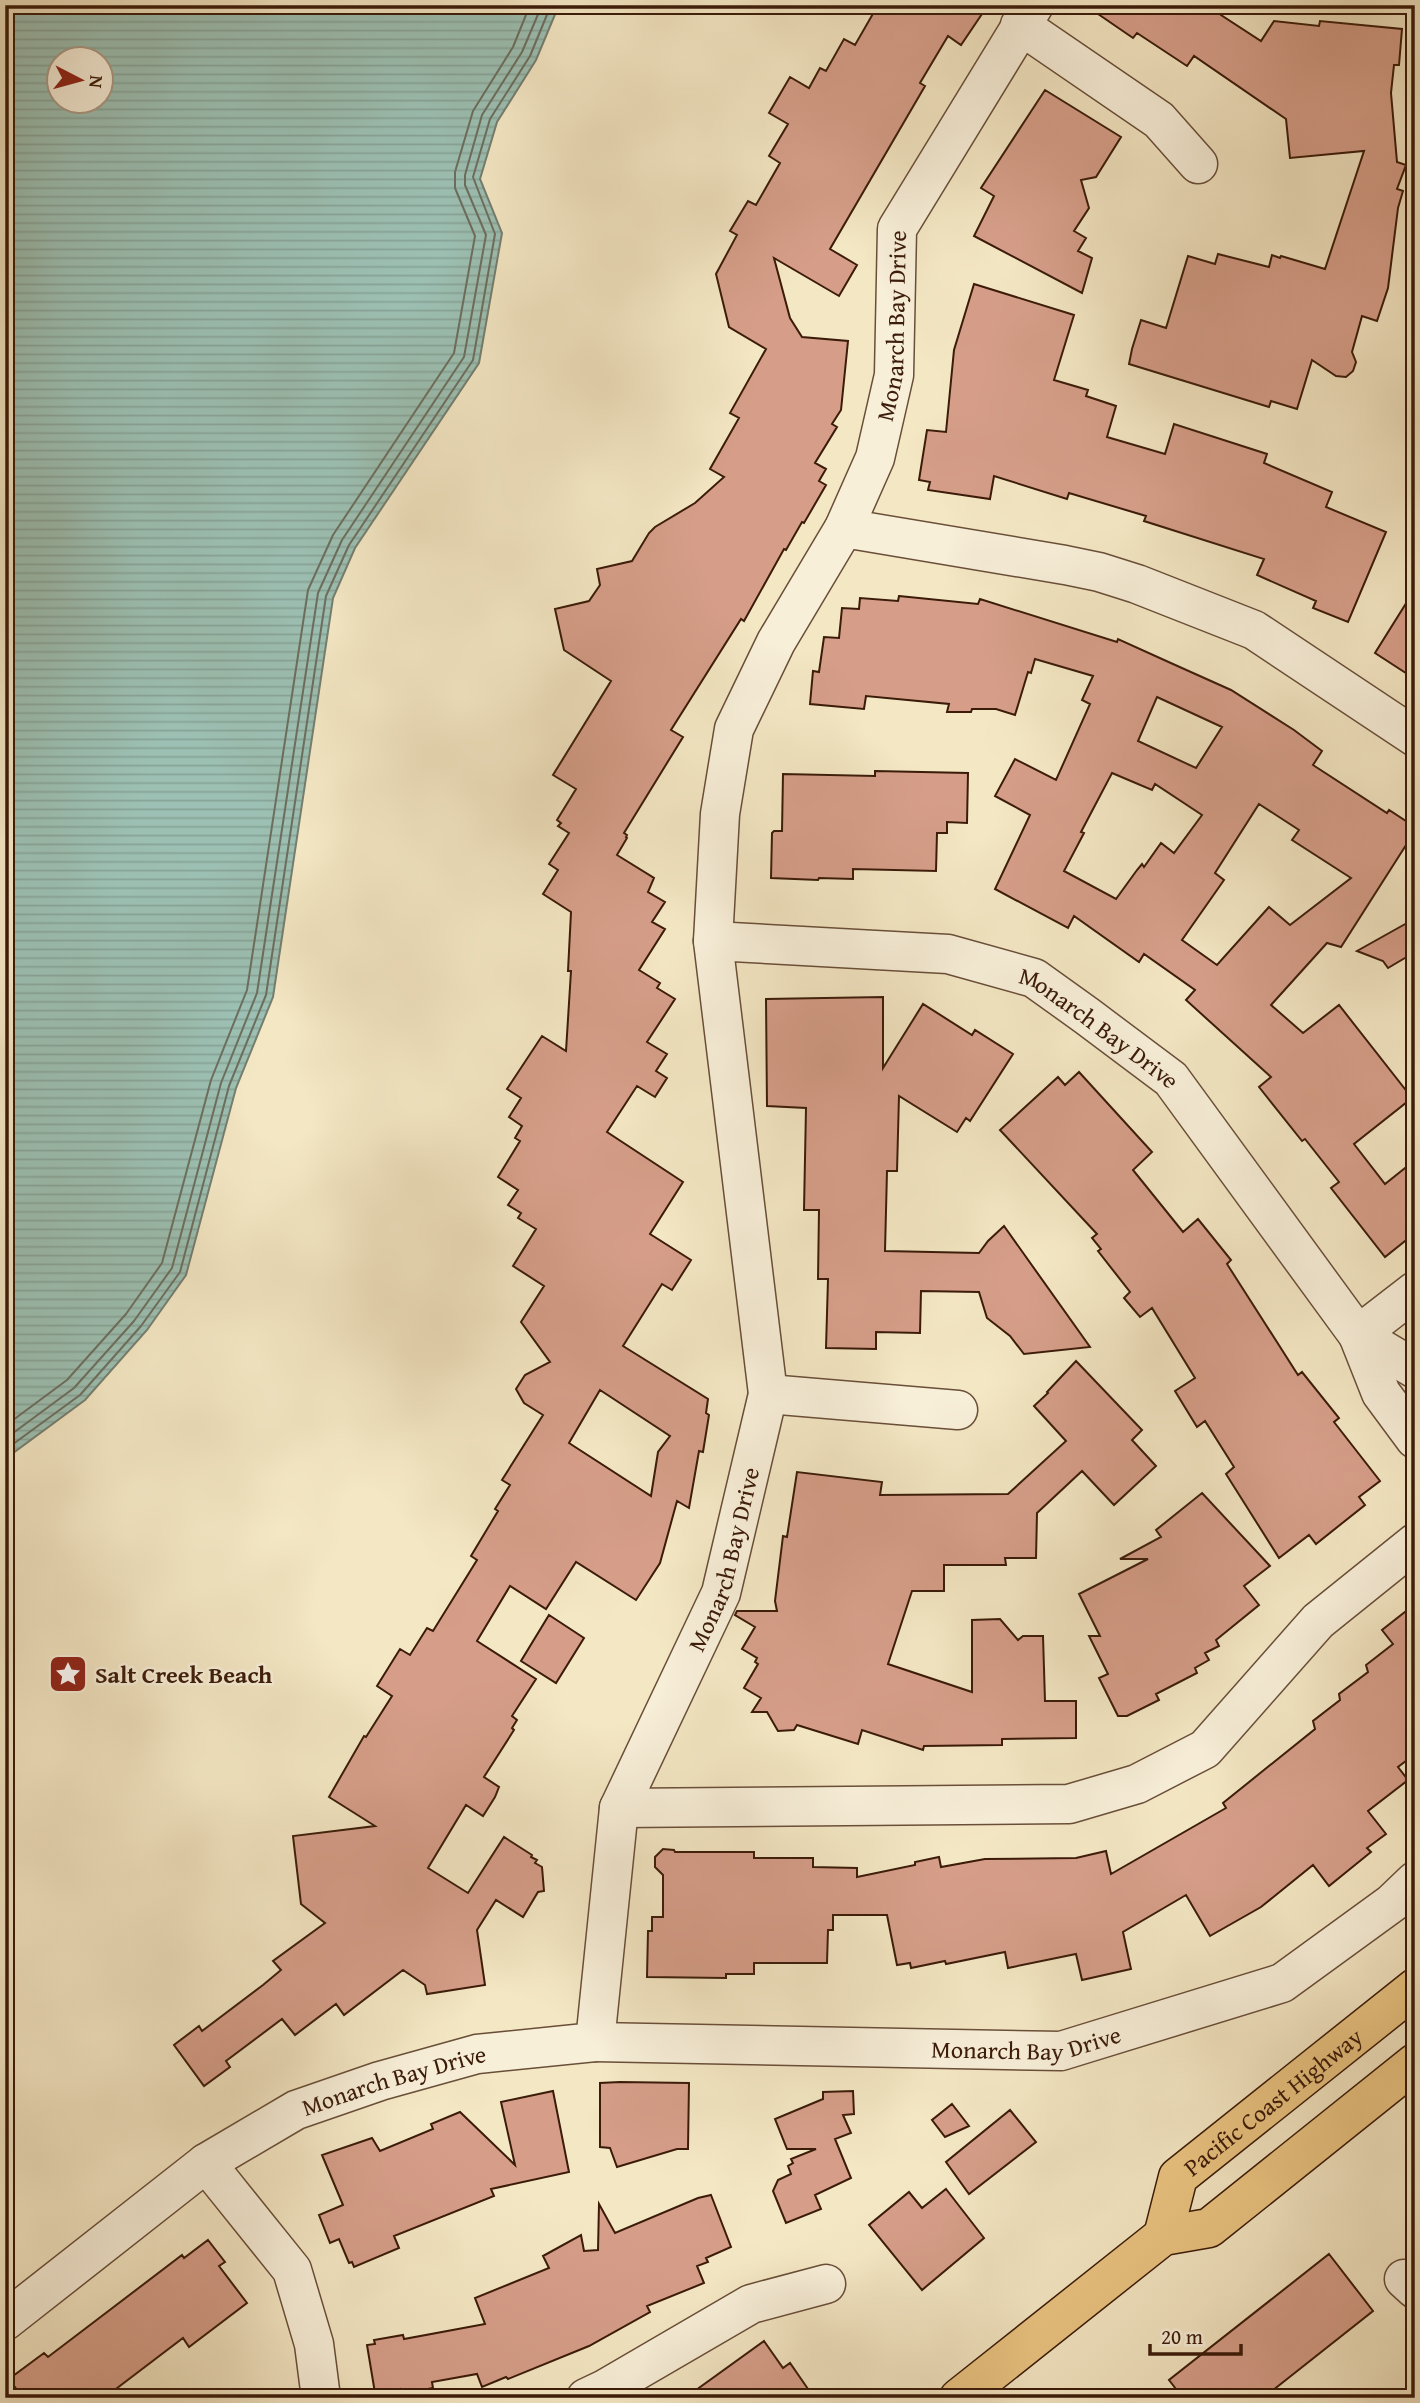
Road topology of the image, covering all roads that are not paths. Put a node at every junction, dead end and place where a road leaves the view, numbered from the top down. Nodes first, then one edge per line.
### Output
1 (1027, 15) edge
2 (1198, 164) dead end
3 (844, 528) junction
4 (1415, 737) edge
5 (713, 941) junction
6 (1415, 1291) edge
7 (1357, 1335) junction
8 (1415, 1368) edge
9 (768, 1394) junction
10 (958, 1410) dead end
11 (1415, 1439) edge
12 (1415, 1543) edge
13 (619, 1808) junction
14 (1415, 1881) edge
15 (1415, 1988) edge
16 (595, 2042) junction
17 (1415, 2063) edge
18 (206, 2163) junction
19 (1163, 2236) junction
20 (826, 2284) dead end
21 (5, 2321) edge
22 (321, 2398) edge
23 (586, 2398) edge
24 (958, 2398) edge

1 - 2 street, Monarch Bay Drive
1 - 3 street, Monarch Bay Drive
3 - 4 street
3 - 5 street, Monarch Bay Drive
5 - 7 street, Monarch Bay Drive
5 - 9 street, Monarch Bay Drive
6 - 7 street
7 - 8 street, Monarch Bay Drive
7 - 11 street, Monarch Bay Drive
9 - 10 street
9 - 13 street, Monarch Bay Drive
12 - 13 street
13 - 16 street, Monarch Bay Drive
14 - 16 street, Monarch Bay Drive
15 - 19 highway, Pacific Coast Highway
16 - 18 street, Monarch Bay Drive
17 - 19 highway
18 - 21 street, Monarch Bay Drive
18 - 22 street
19 - 24 highway
20 - 23 street

